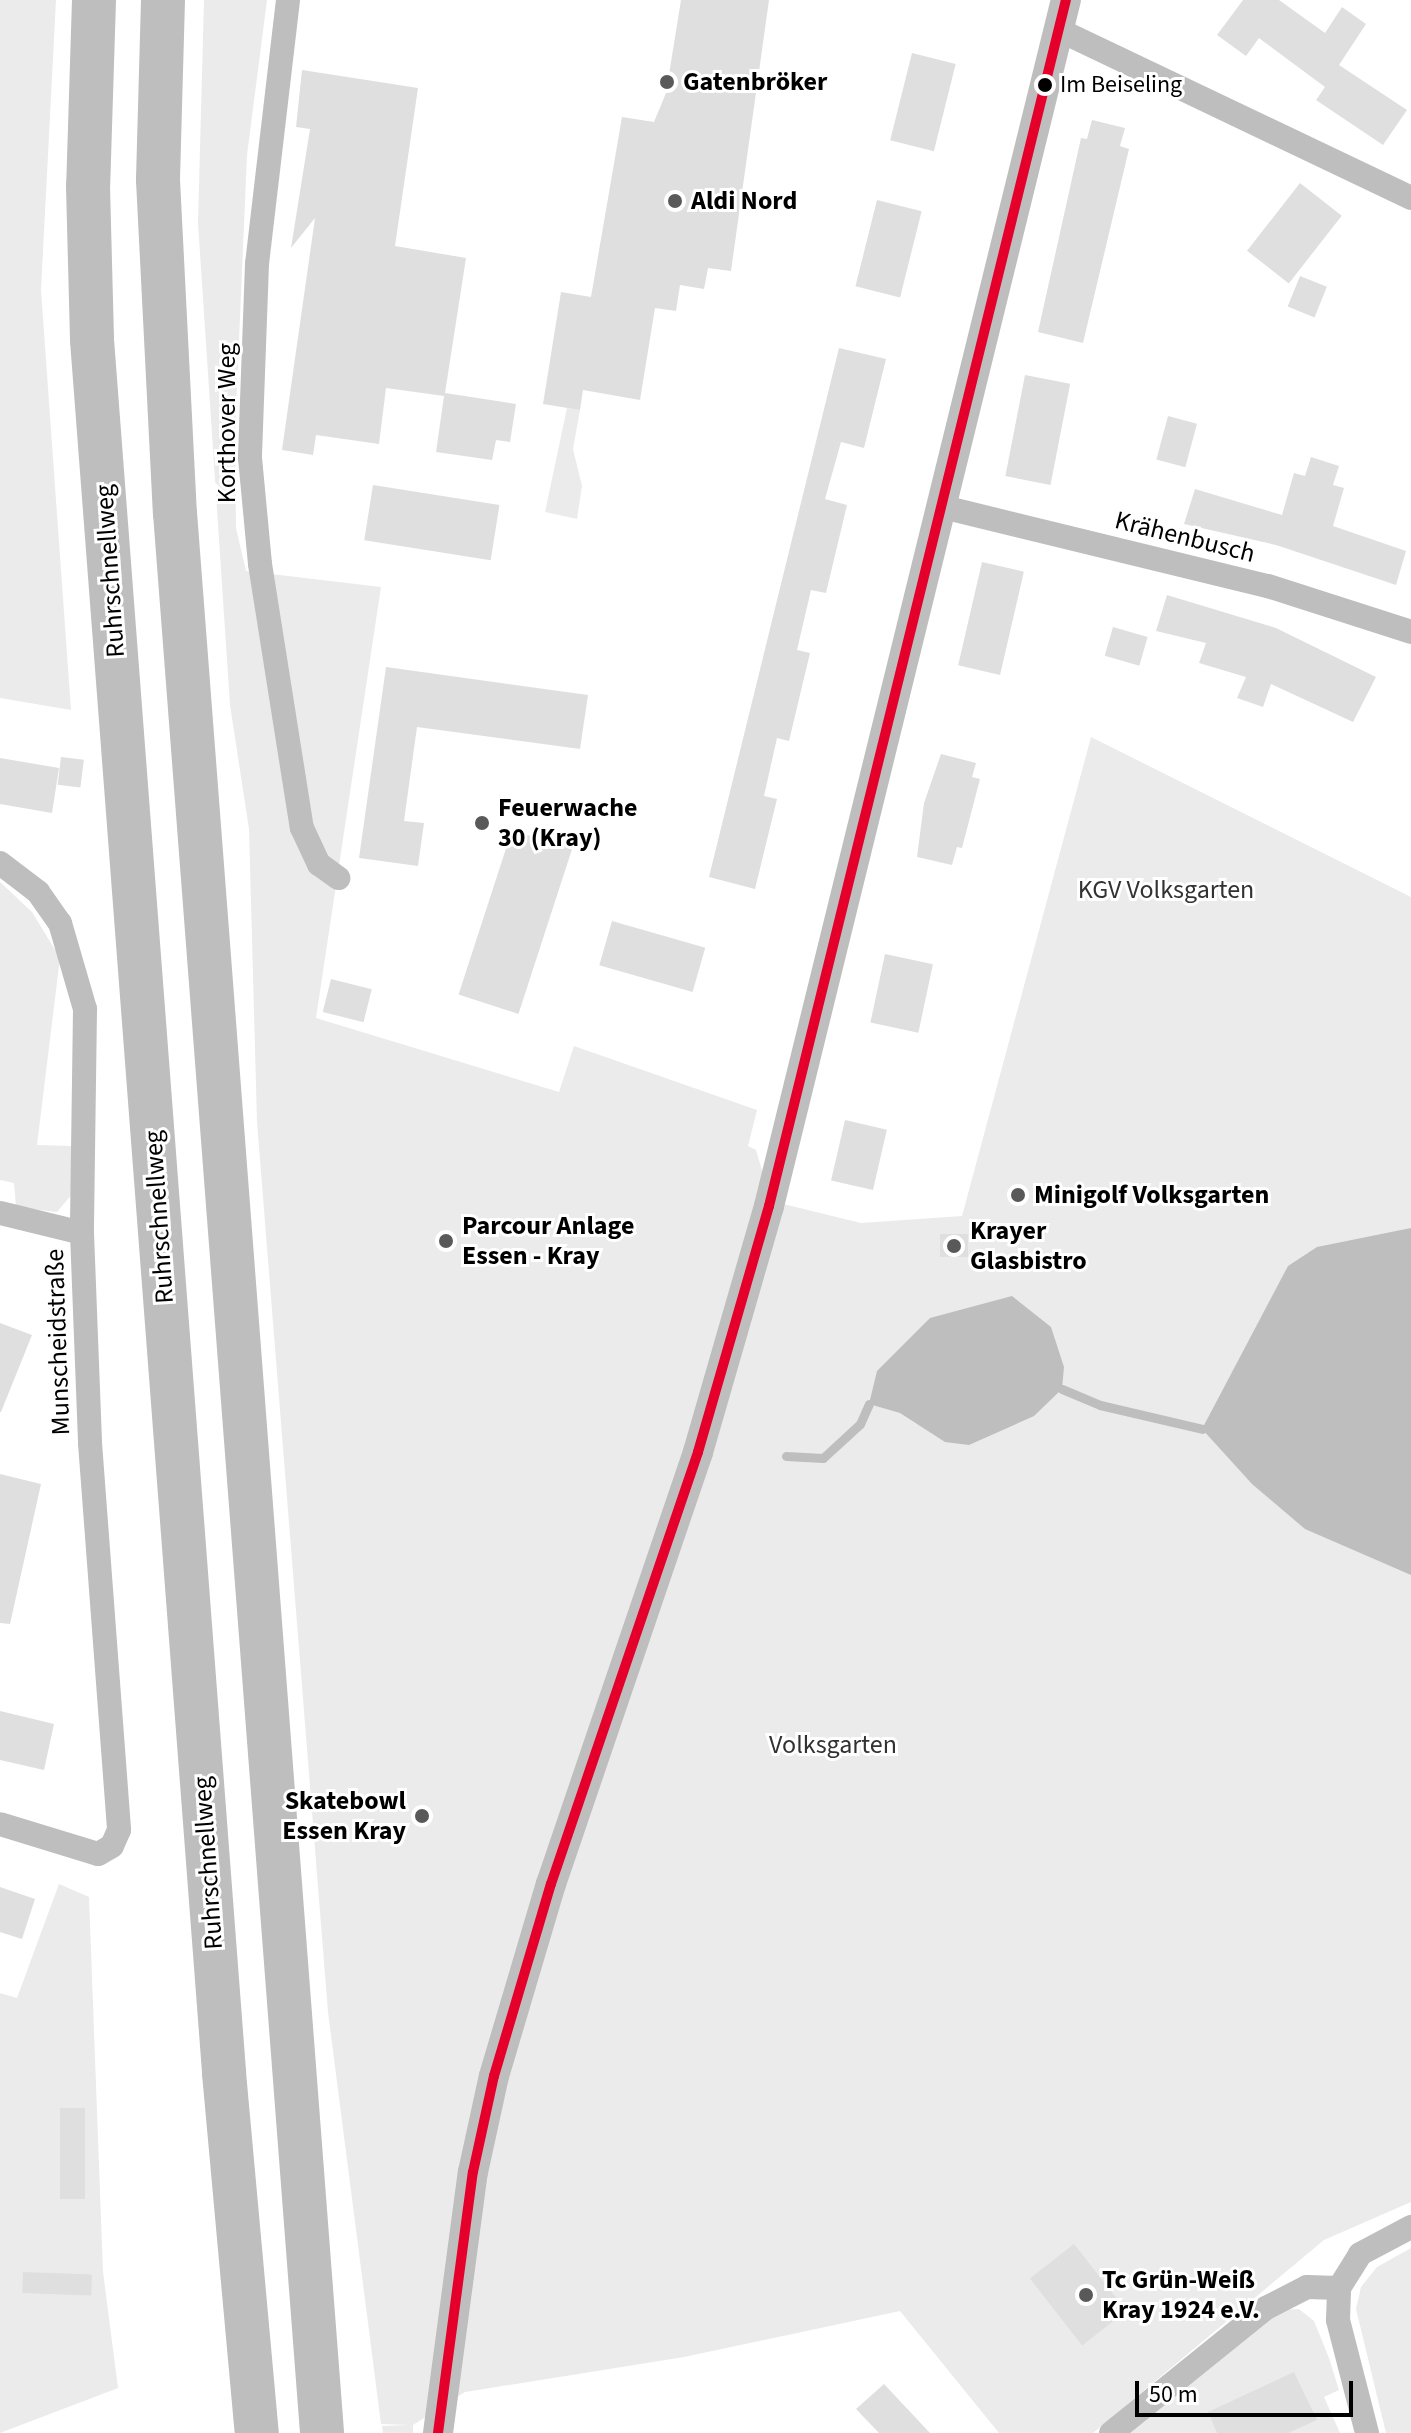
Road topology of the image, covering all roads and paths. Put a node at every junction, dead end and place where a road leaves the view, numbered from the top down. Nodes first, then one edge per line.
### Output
1 (94, 0) edge
2 (163, 0) edge
3 (288, 0) edge
4 (1066, 0) edge
5 (1059, 30) junction
6 (1411, 198) edge
7 (943, 507) junction
8 (1411, 632) edge
9 (0, 863) edge
10 (338, 878) dead end
11 (0, 1213) edge
12 (82, 1233) junction
13 (0, 1824) edge
14 (1411, 2227) edge
15 (1339, 2288) junction
16 (257, 2433) edge
17 (322, 2433) edge
18 (438, 2433) edge
19 (1111, 2433) edge
20 (1367, 2433) edge

1 - 16 highway, Ruhrschnellweg
2 - 17 highway
3 - 10 street, Korthover Weg
4 - 5 street
5 - 6 street
5 - 7 street
7 - 8 street, Krähenbusch
7 - 18 street
9 - 12 street, Munscheidstraße
11 - 12 street
12 - 13 street, Munscheidstraße
14 - 15 street
15 - 19 street
15 - 20 street

